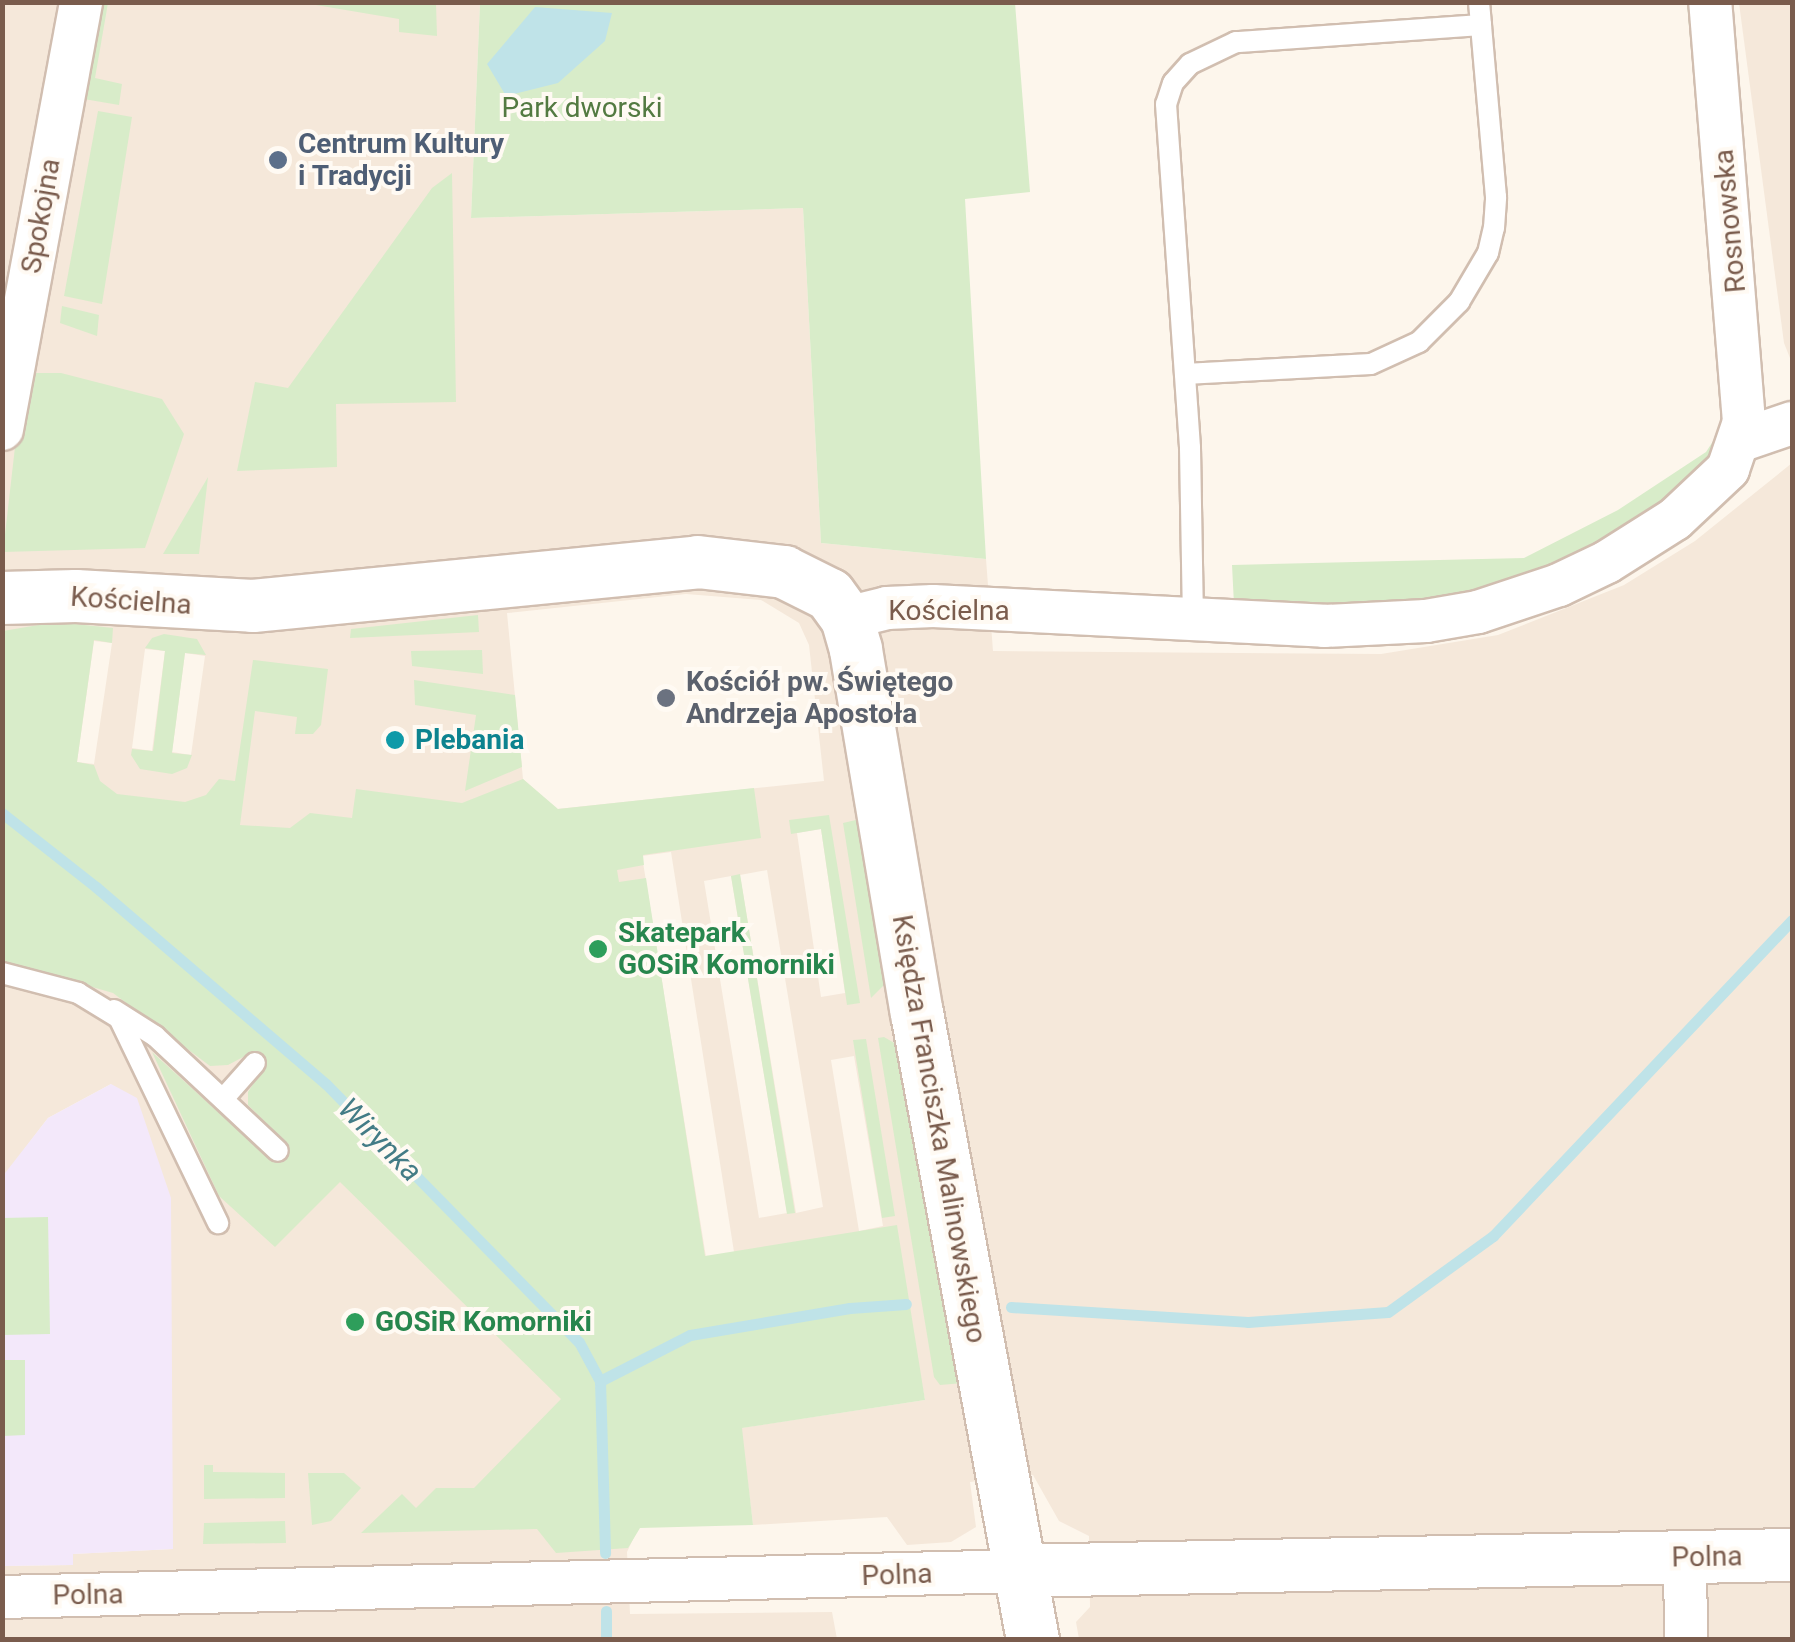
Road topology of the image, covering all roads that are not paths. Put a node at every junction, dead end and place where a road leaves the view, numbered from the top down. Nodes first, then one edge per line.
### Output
1 (81, 2) edge
2 (1479, 2) edge
3 (1710, 2) edge
4 (1481, 25) junction
5 (1185, 374) junction
6 (1792, 424) edge
7 (2, 429) edge
8 (1742, 440) junction
9 (2, 598) edge
10 (846, 618) junction
11 (1192, 620) junction
12 (2, 973) edge
13 (110, 1008) junction
14 (254, 1063) dead end
15 (223, 1098) junction
16 (278, 1151) dead end
17 (218, 1223) dead end
18 (1792, 1555) edge
19 (1684, 1558) junction
20 (1020, 1571) junction
21 (2, 1597) edge
22 (1032, 1640) edge
23 (1686, 1640) edge

1 - 7 street, Spokojna
2 - 4 lane
3 - 8 street, Rosnowska
4 - 5 lane
4 - 5 lane
5 - 11 lane
6 - 8 street
8 - 11 street, Kościelna
9 - 10 street, Kościelna
10 - 11 street, Kościelna
10 - 20 street, Księdza Franciszka Malinowskiego
12 - 13 lane
13 - 15 lane
13 - 17 lane
14 - 15 lane
15 - 16 lane
18 - 19 street, Polna
19 - 20 street, Polna
19 - 23 street
20 - 21 street, Polna
20 - 22 street, Księdza Franciszka Malinowskiego

